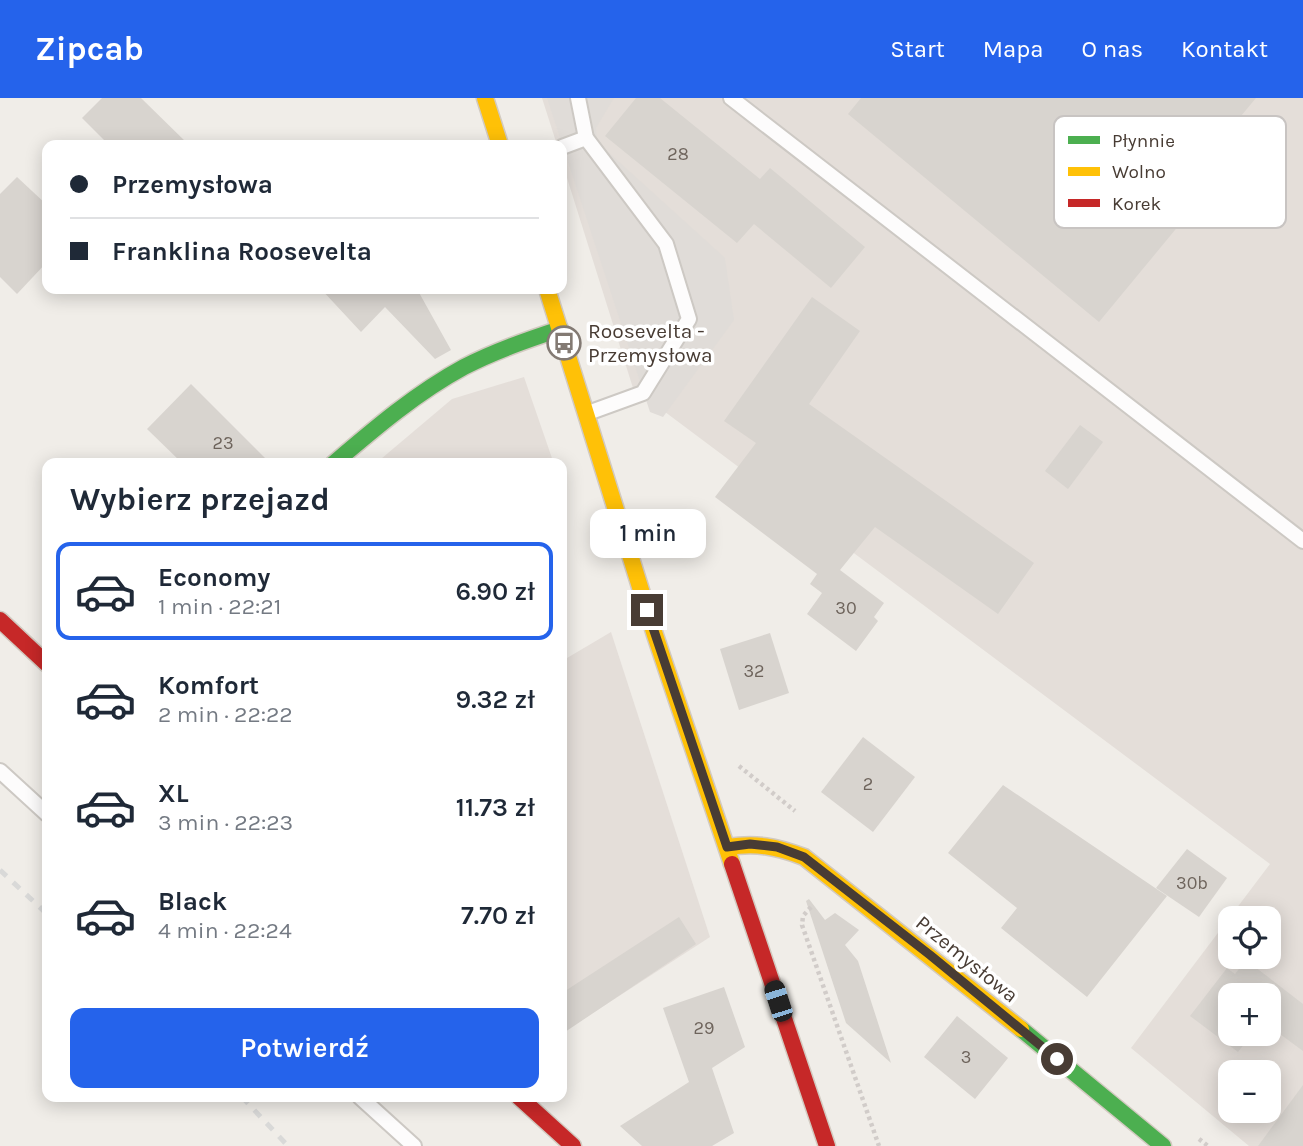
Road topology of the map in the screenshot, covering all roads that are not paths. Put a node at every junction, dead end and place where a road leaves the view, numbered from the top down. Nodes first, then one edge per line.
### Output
1 (485, 98) edge
2 (578, 98) edge
3 (731, 98) edge
4 (586, 138) junction
5 (498, 140) edge
6 (567, 145) edge
7 (548, 294) edge
8 (559, 329) junction
9 (587, 414) junction
10 (340, 458) edge
11 (1303, 541) edge
12 (0, 621) edge
13 (42, 659) edge
14 (0, 771) edge
15 (42, 809) edge
16 (727, 847) junction
17 (366, 1102) edge
18 (525, 1102) edge
19 (414, 1146) edge
20 (573, 1146) edge
21 (827, 1146) edge
22 (1163, 1146) edge

1 - 5 street
2 - 4 lane
3 - 11 lane
4 - 6 lane
4 - 9 lane
7 - 8 street
8 - 9 street
8 - 10 street
9 - 16 street
12 - 13 street
14 - 15 lane
16 - 21 street
16 - 22 street, Przemysłowa
17 - 19 lane
18 - 20 street

